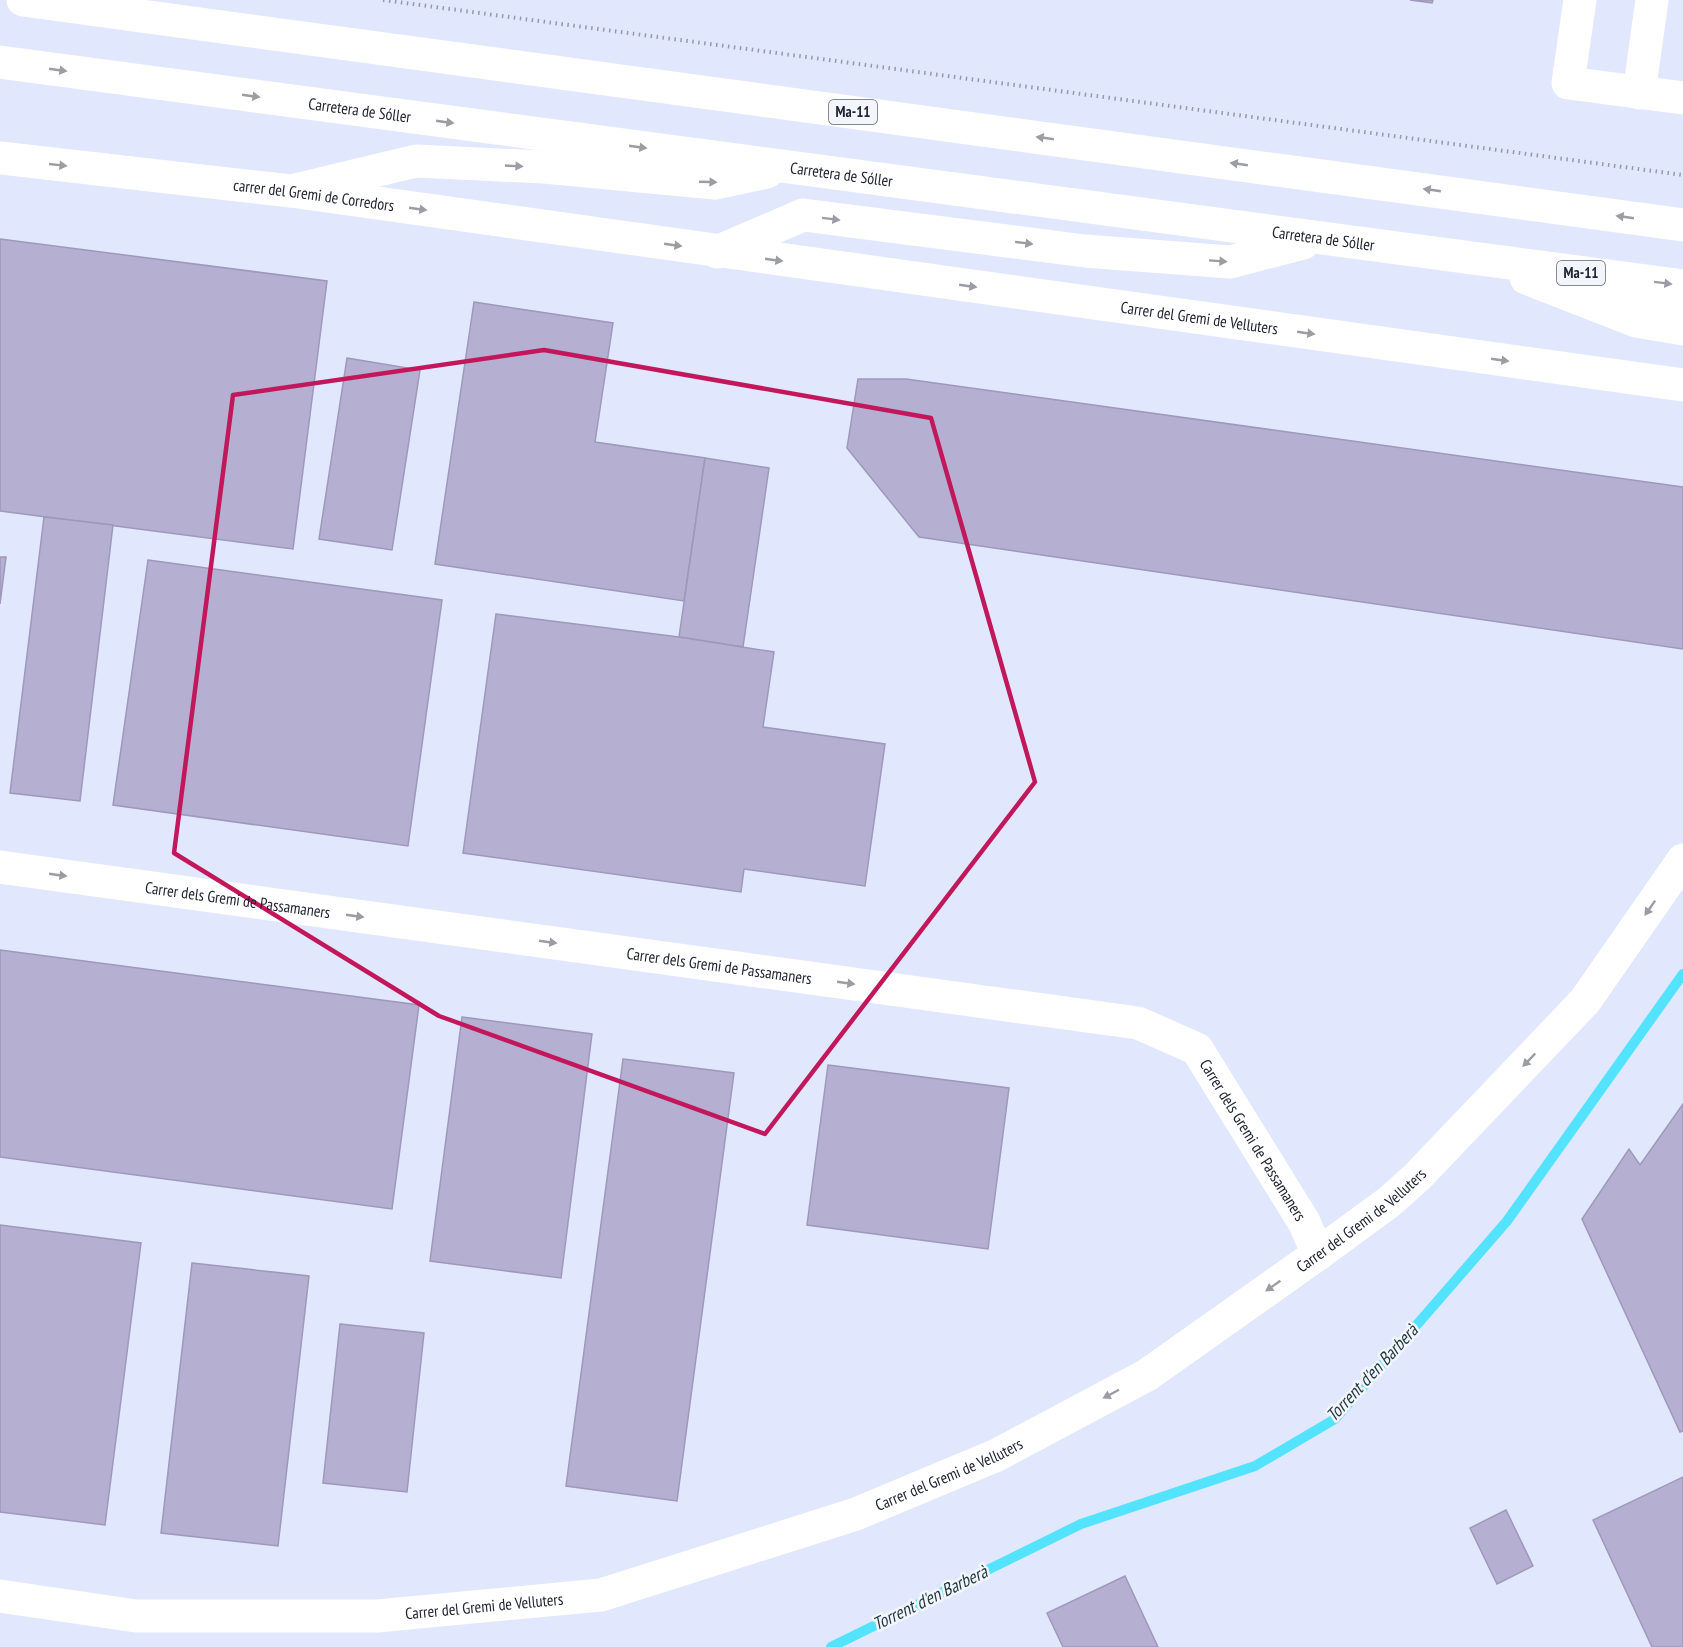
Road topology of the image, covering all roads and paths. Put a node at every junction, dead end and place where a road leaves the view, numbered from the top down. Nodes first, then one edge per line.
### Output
1 (23, 0) edge
2 (383, 0) edge
3 (1580, 0) edge
4 (1652, 0) edge
5 (0, 62) edge
6 (1639, 93) junction
7 (1683, 98) edge
8 (0, 158) edge
9 (787, 167) junction
10 (1683, 175) edge
11 (291, 191) junction
12 (1683, 225) edge
13 (1320, 239) junction
14 (717, 252) junction
15 (1480, 260) junction
16 (1683, 286) edge
17 (1683, 309) edge
18 (1683, 329) edge
19 (1683, 385) edge
20 (1683, 860) edge
21 (0, 867) edge
22 (1318, 1254) junction
23 (0, 1596) edge

12 -> 1 street, Ma-11
2 - 10 path
3 - 6 street
4 - 6 street
5 -> 9 street, Carretera de Sóller / Ma-11
6 - 7 street
8 -> 11 street, carrer del Gremi de Corredors
11 -> 9 street
9 - 13 street, Carretera de Sóller / Ma-11
11 -> 14 street, carrer del Gremi de Corredors
14 -> 13 street
13 - 15 street, Carretera de Sóller / Ma-11
14 -> 19 street, Carrer del Gremi de Velluters
15 -> 16 street, Carretera de Sóller / Ma-11
15 - 17 street
15 - 18 street
20 -> 22 street, Carrer del Gremi de Velluters
21 -> 22 street, Carrer dels Gremi de Passamaners
22 -> 23 street, Carrer del Gremi de Velluters

